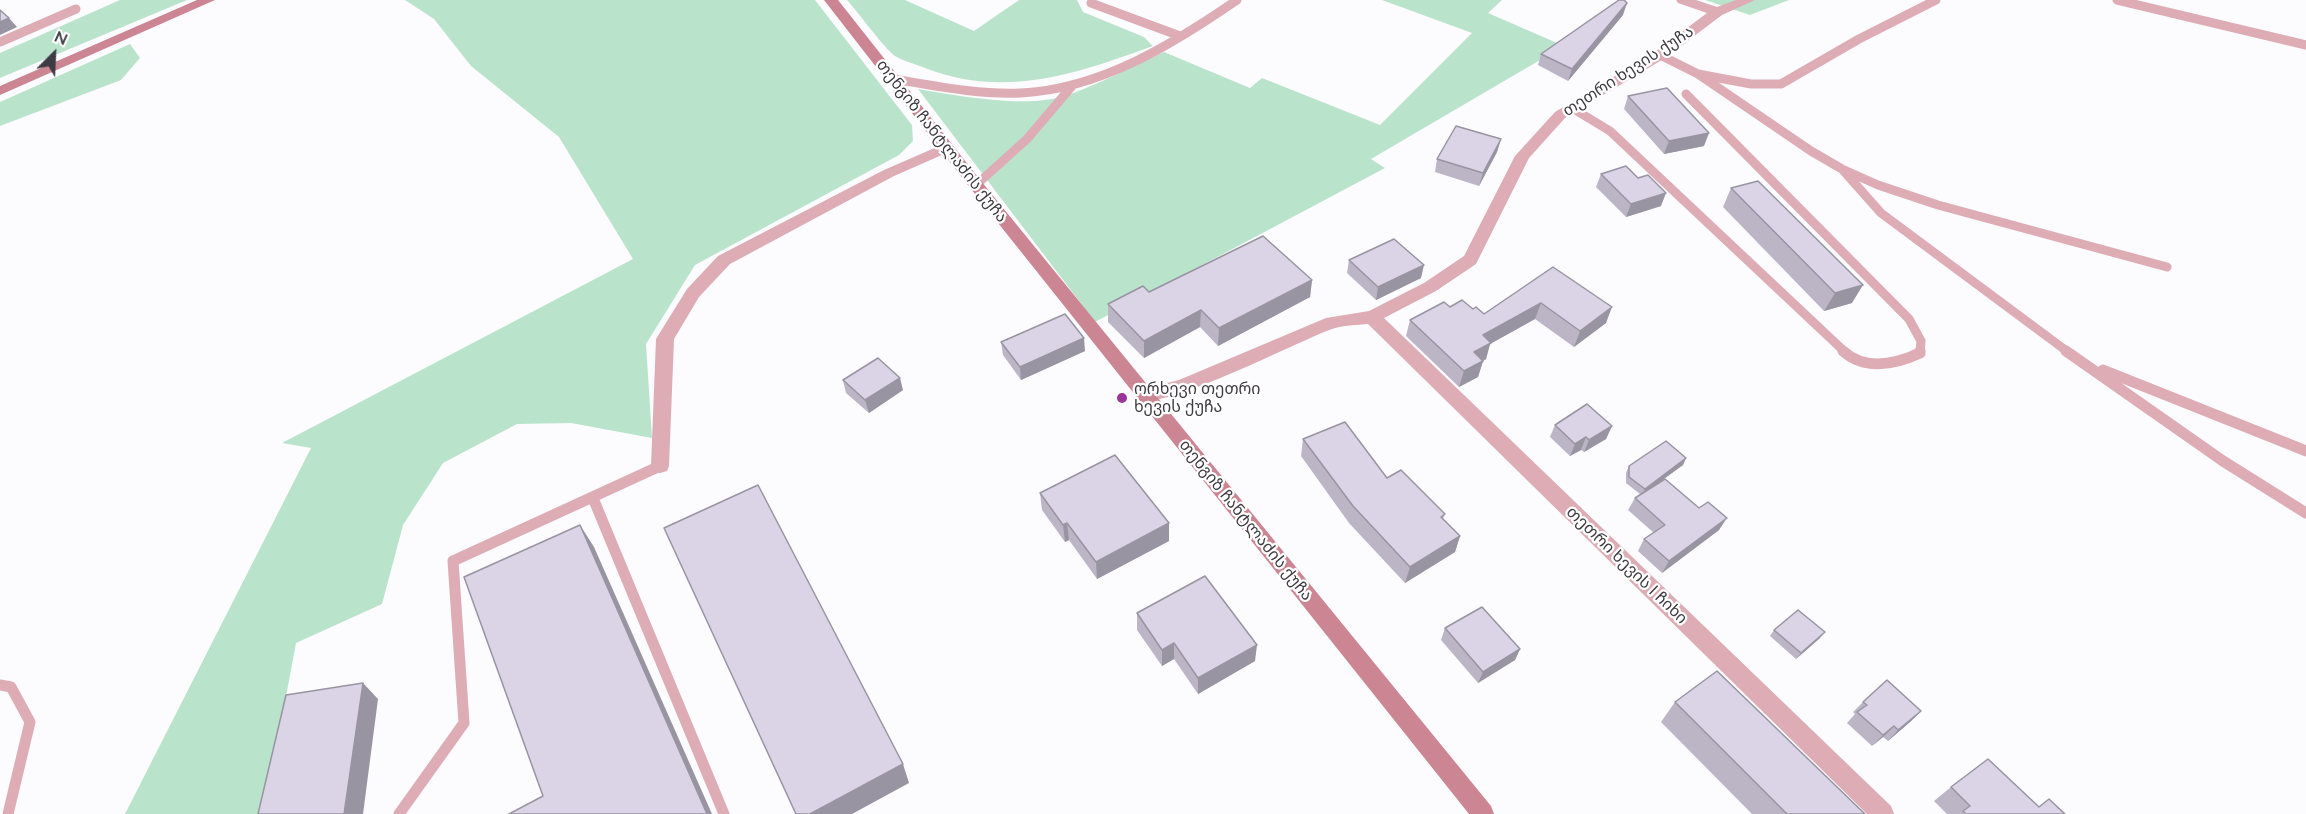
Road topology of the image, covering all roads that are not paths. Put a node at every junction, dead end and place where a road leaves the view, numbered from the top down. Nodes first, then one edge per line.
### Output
1 (208, 0) edge
2 (831, 0) edge
3 (1237, 0) edge
4 (1683, 0) edge
5 (1748, 0) edge
6 (1936, 0) edge
7 (2117, 0) edge
8 (1091, 3) dead end
9 (76, 9) dead end
10 (1717, 12) junction
11 (1180, 36) junction
12 (0, 42) edge
13 (2306, 45) edge
14 (1660, 55) junction
15 (1698, 74) junction
16 (894, 79) junction
17 (1072, 86) junction
18 (0, 91) edge
19 (1686, 94) dead end
20 (1572, 108) junction
21 (946, 148) junction
22 (1842, 169) junction
23 (976, 185) junction
24 (2167, 267) dead end
25 (1372, 317) junction
26 (2082, 361) junction
27 (1145, 395) junction
28 (2306, 451) edge
29 (660, 466) joint
30 (593, 498) junction
31 (2306, 513) edge
32 (0, 685) edge
33 (8, 814) edge
34 (399, 814) edge
35 (724, 814) edge
36 (1483, 814) edge
37 (1883, 814) edge

1 - 18 street
2 - 16 street, თენგიზ ჩანტლაძის ქუჩა
3 - 11 lane
4 - 10 street
5 - 10 street, თეთრი ხევის ქუჩა
6 - 15 lane
7 - 13 lane
8 - 11 lane
9 - 12 lane
10 - 14 street, თეთრი ხევის ქუჩა
11 - 17 lane
14 - 15 lane
14 - 20 street, თეთრი ხევის ქუჩა
15 - 22 lane
16 - 17 lane
16 - 21 street, თენგიზ ჩანტლაძის ქუჩა
17 - 23 lane
19 - 20 lane
20 - 25 street, თეთრი ხევის ქუჩა
21 - 23 street, თენგიზ ჩანტლაძის ქუჩა
21 - 29 street
22 - 24 lane
22 - 26 lane
23 - 27 street, თენგიზ ჩანტლაძის ქუჩა
25 - 27 street, თეთრი ხევის ქუჩა
25 - 37 street, თეთრი ხევის I ჩიხი
26 - 28 lane
26 - 31 lane
27 - 36 street, თენგიზ ჩანტლაძის ქუჩა
29 - 30 lane
30 - 34 lane
30 - 35 lane
32 - 33 lane

